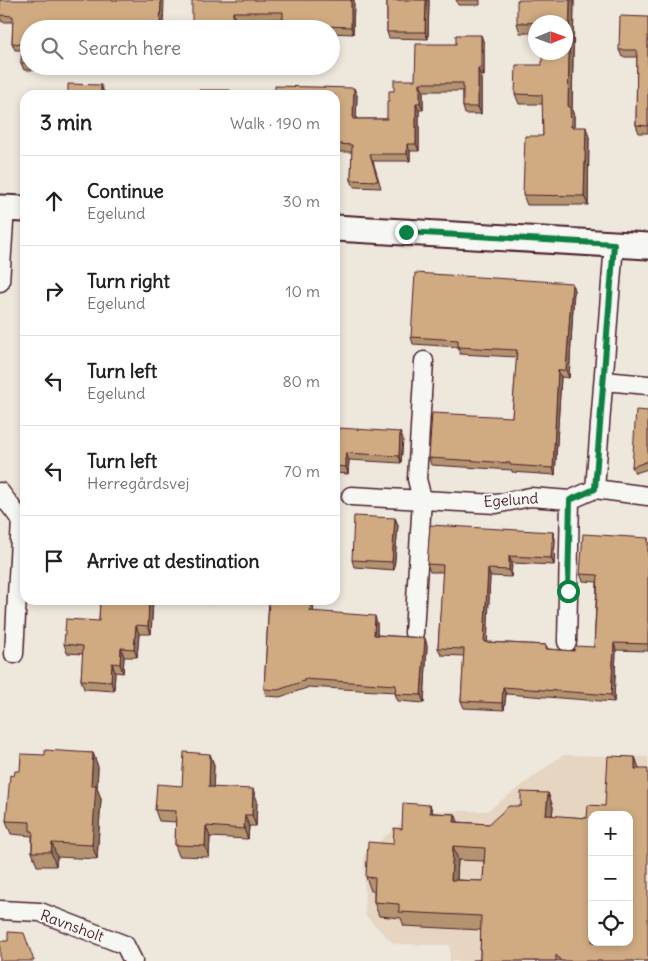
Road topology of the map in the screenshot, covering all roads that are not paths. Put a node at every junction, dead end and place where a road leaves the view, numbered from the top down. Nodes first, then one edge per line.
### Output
1 (10, 208) edge
2 (340, 228) edge
3 (614, 244) junction
4 (648, 246) edge
5 (0, 276) edge
6 (0, 282) edge
7 (424, 361) dead end
8 (604, 381) junction
9 (648, 385) edge
10 (595, 489) junction
11 (0, 492) edge
12 (350, 496) dead end
13 (648, 496) edge
14 (422, 499) junction
15 (570, 500) junction
16 (20, 519) edge
17 (20, 539) edge
18 (414, 633) dead end
19 (567, 642) dead end
20 (14, 654) dead end
21 (0, 910) edge
22 (133, 961) edge

1 - 5 street
2 - 3 street
3 - 4 street
3 - 8 street
5 - 6 street
7 - 14 street
8 - 9 street
8 - 10 street
10 - 13 street
10 - 15 street, Egelund
11 - 16 street
12 - 14 street, Egelund
14 - 15 street, Egelund
14 - 18 street
15 - 19 street
17 - 20 street
21 - 22 street, Ravnsholt

